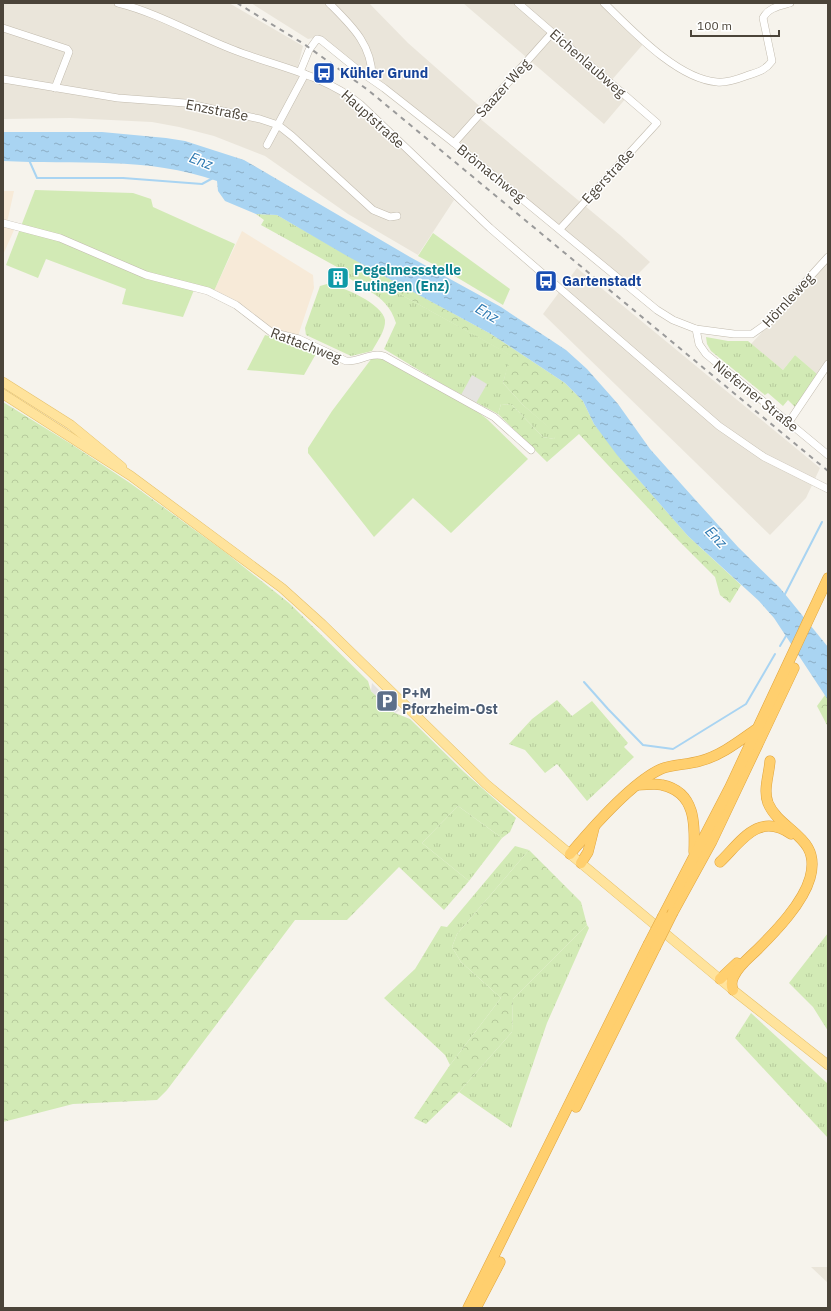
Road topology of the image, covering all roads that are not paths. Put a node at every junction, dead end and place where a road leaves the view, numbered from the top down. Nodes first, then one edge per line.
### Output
1 (118, 3) edge
2 (329, 3) edge
3 (518, 3) edge
4 (604, 3) edge
5 (790, 3) edge
6 (3, 28) edge
7 (552, 33) junction
8 (302, 73) junction
9 (3, 79) edge
10 (372, 79) junction
11 (55, 88) junction
12 (657, 123) joint
13 (278, 125) junction
14 (454, 143) junction
15 (267, 145) dead end
16 (397, 216) dead end
17 (3, 223) edge
18 (560, 229) junction
19 (828, 257) edge
20 (696, 329) junction
21 (828, 364) edge
22 (3, 382) edge
23 (3, 394) edge
24 (789, 422) junction
25 (531, 450) dead end
26 (828, 455) edge
27 (131, 476) junction
28 (828, 489) edge
29 (828, 578) edge
30 (828, 594) edge
31 (817, 611) junction
32 (776, 699) junction
33 (756, 730) junction
34 (770, 761) dead end
35 (638, 785) junction
36 (595, 825) junction
37 (570, 854) junction
38 (694, 856) junction
39 (720, 862) dead end
40 (584, 866) junction
41 (652, 946) junction
42 (720, 979) junction
43 (732, 990) junction
44 (828, 1065) edge
45 (468, 1308) edge
46 (476, 1308) edge

1 - 8 street, Hauptstraße
2 - 10 street
3 - 7 street, Eichenlaubweg
4 - 5 street
6 - 11 street
7 - 12 street, Eichenlaubweg
7 - 14 street, Saazer Weg
8 - 10 street, Brömachweg
8 - 13 street
8 - 28 street, Hauptstraße
9 - 11 street, Enzstraße
10 - 14 street, Brömachweg
11 - 13 street, Enzstraße
12 - 18 street, Egerstraße
13 - 15 street
13 - 16 street, Enzstraße
14 - 18 street, Brömachweg
17 - 25 street, Rattachweg
18 - 20 street, Brömachweg
19 - 20 street, Hörnleweg
20 - 24 street, Nieferner Straße
21 - 24 street
22 - 27 main road
23 - 27 main road
24 - 26 street, Nieferner Straße
27 - 37 main road
29 - 31 highway
30 - 31 highway
31 - 32 highway
32 - 33 highway
32 - 41 highway, bridge
33 - 35 highway
33 - 38 highway
34 - 43 highway
35 - 36 highway
35 - 38 highway
36 - 37 highway
36 - 40 highway
37 - 40 main road
38 - 41 highway, bridge
39 - 42 highway
40 - 42 main road
41 - 45 highway
41 - 46 highway
42 - 43 main road
43 - 44 main road

